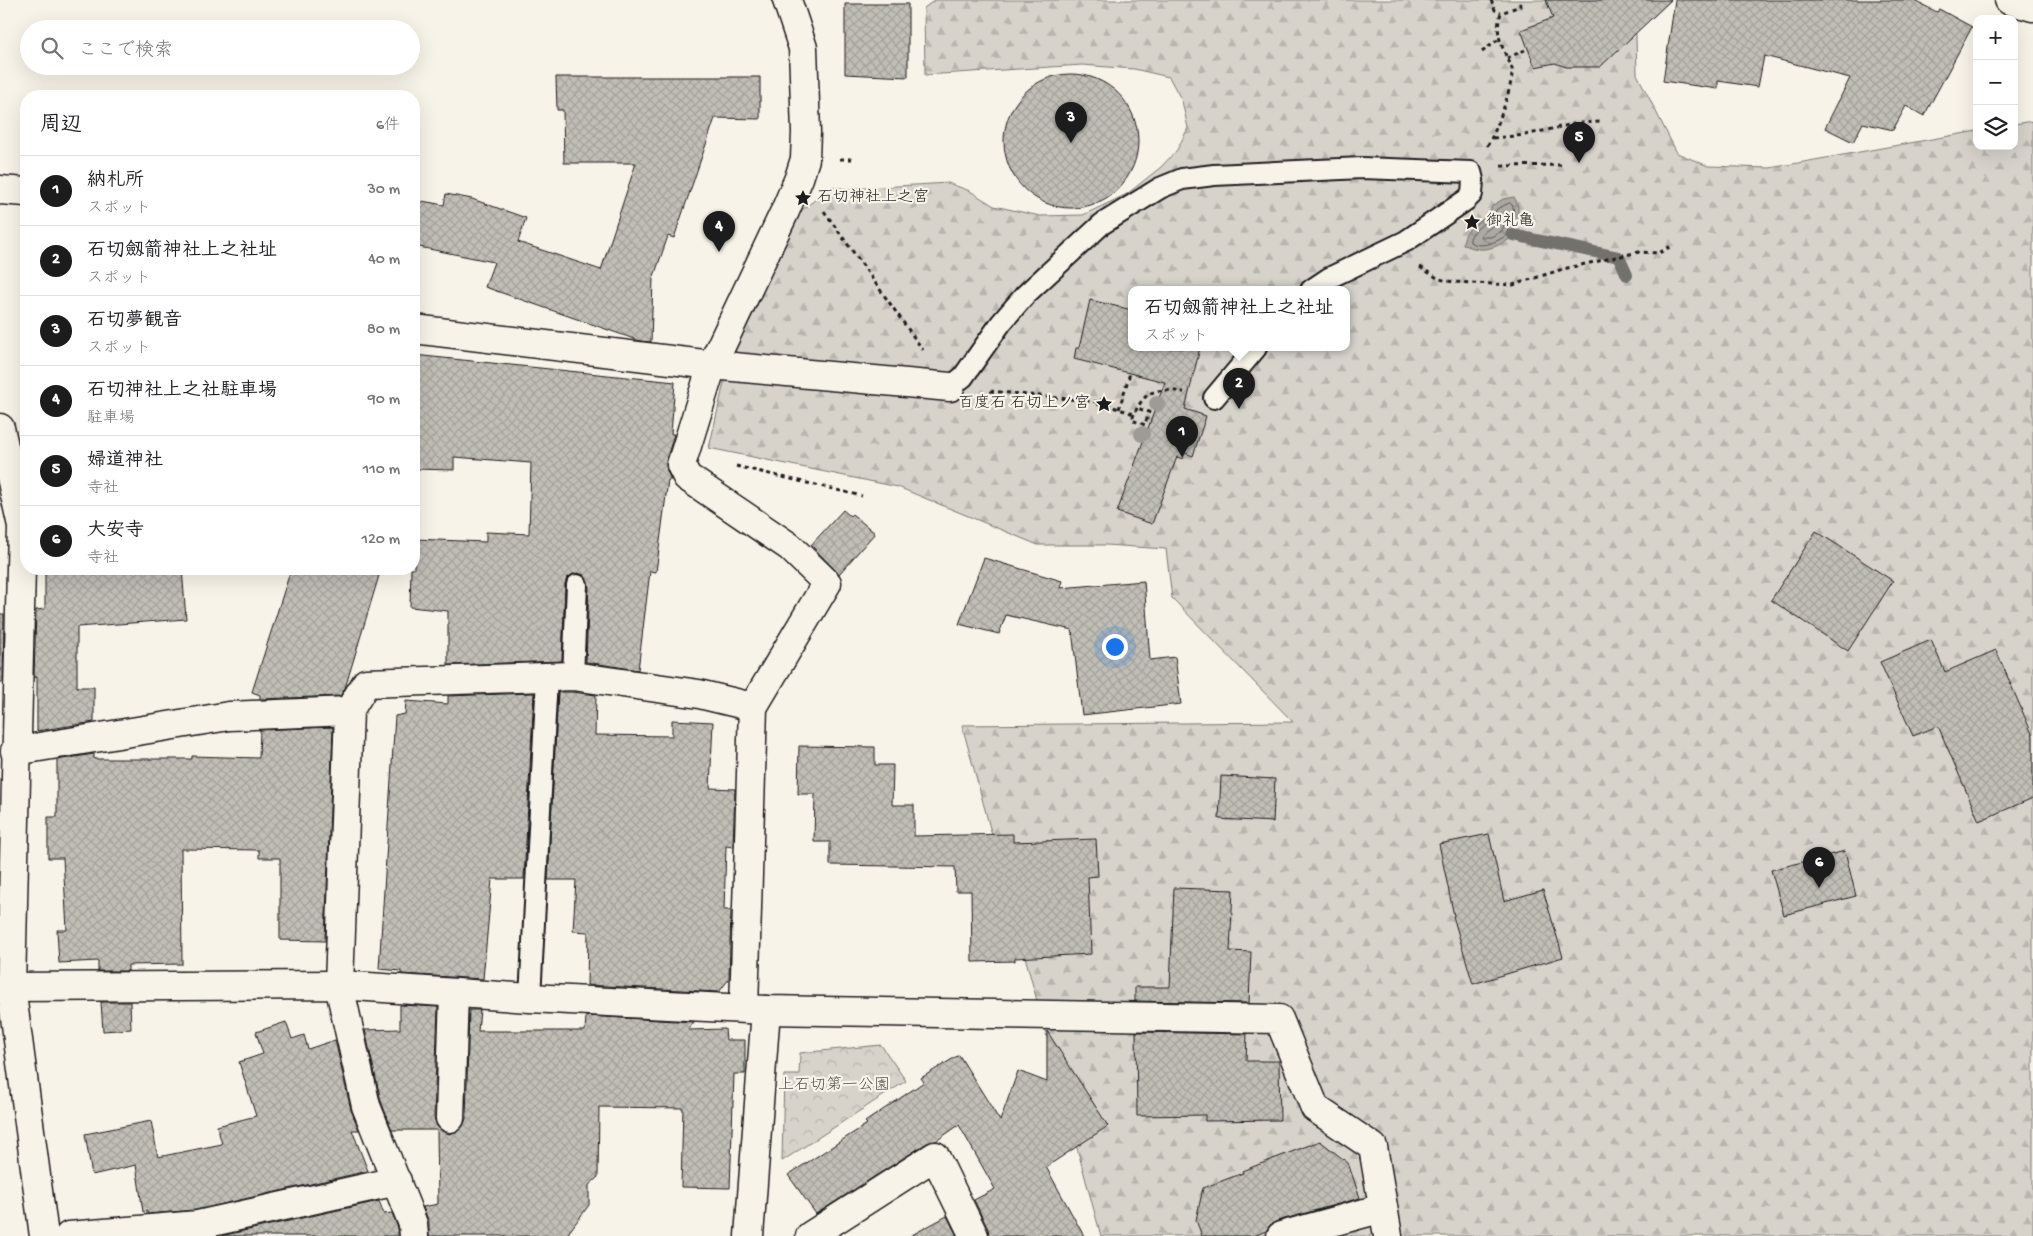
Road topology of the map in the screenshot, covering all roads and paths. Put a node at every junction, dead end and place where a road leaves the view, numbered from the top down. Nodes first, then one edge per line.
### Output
1 (787, 0) edge
2 (1491, 0) edge
3 (1520, 0) edge
4 (1501, 13) junction
5 (1498, 39) junction
6 (1525, 50) dead end
7 (1482, 52) dead end
8 (1507, 58) junction
9 (1600, 122) dead end
10 (1493, 138) junction
11 (1482, 152) dead end
12 (1529, 165) dead end
13 (1561, 165) dead end
14 (0, 190) edge
15 (20, 192) edge
16 (818, 203) dead end
17 (1671, 246) dead end
18 (1417, 265) dead end
19 (1316, 286) edge
20 (420, 330) edge
21 (1253, 351) edge
22 (712, 365) junction
23 (1130, 373) dead end
24 (950, 386) junction
25 (986, 391) dead end
26 (1175, 391) dead end
27 (1214, 398) dead end
28 (1137, 408) junction
29 (1119, 409) junction
30 (1134, 414) junction
31 (0, 428) edge
32 (732, 465) dead end
33 (862, 496) dead end
34 (20, 517) edge
35 (20, 565) edge
36 (577, 585) dead end
37 (560, 677) junction
38 (753, 707) junction
39 (349, 711) junction
40 (10, 762) edge
41 (339, 985) junction
42 (5, 988) edge
43 (454, 993) junction
44 (530, 998) junction
45 (755, 1009) junction
46 (450, 1118) dead end
47 (397, 1181) junction
48 (1383, 1208) junction
49 (198, 1230) edge
50 (44, 1236) edge
51 (70, 1236) edge
52 (414, 1236) edge
53 (749, 1236) edge
54 (810, 1236) edge
55 (974, 1236) edge
56 (1281, 1236) edge
57 (1388, 1236) edge

1 - 22 street
2 - 4 path
3 - 4 path
4 - 5 path
5 - 7 path
5 - 8 path
6 - 8 path
8 - 10 path
9 - 10 path
10 - 11 path
12 - 13 path
14 - 15 street
16 - 24 path
17 - 18 path
19 - 24 lane
20 - 22 street
21 - 27 lane
22 - 24 street
22 - 38 street
23 - 29 path
25 - 29 path
26 - 28 path
28 - 30 path
28 - 30 path
29 - 30 path
31 - 34 street
32 - 33 path
35 - 40 street
36 - 37 lane
37 - 38 street
37 - 39 street
37 - 44 lane
38 - 45 street
39 - 40 street
39 - 41 street
40 - 42 street
41 - 42 street
41 - 43 street
41 - 47 street
42 - 50 street
43 - 44 street
43 - 46 street
44 - 45 street
45 - 48 street
45 - 53 street
47 - 49 street
47 - 52 street
48 - 56 street
48 - 57 street
49 - 51 street
54 - 55 street

